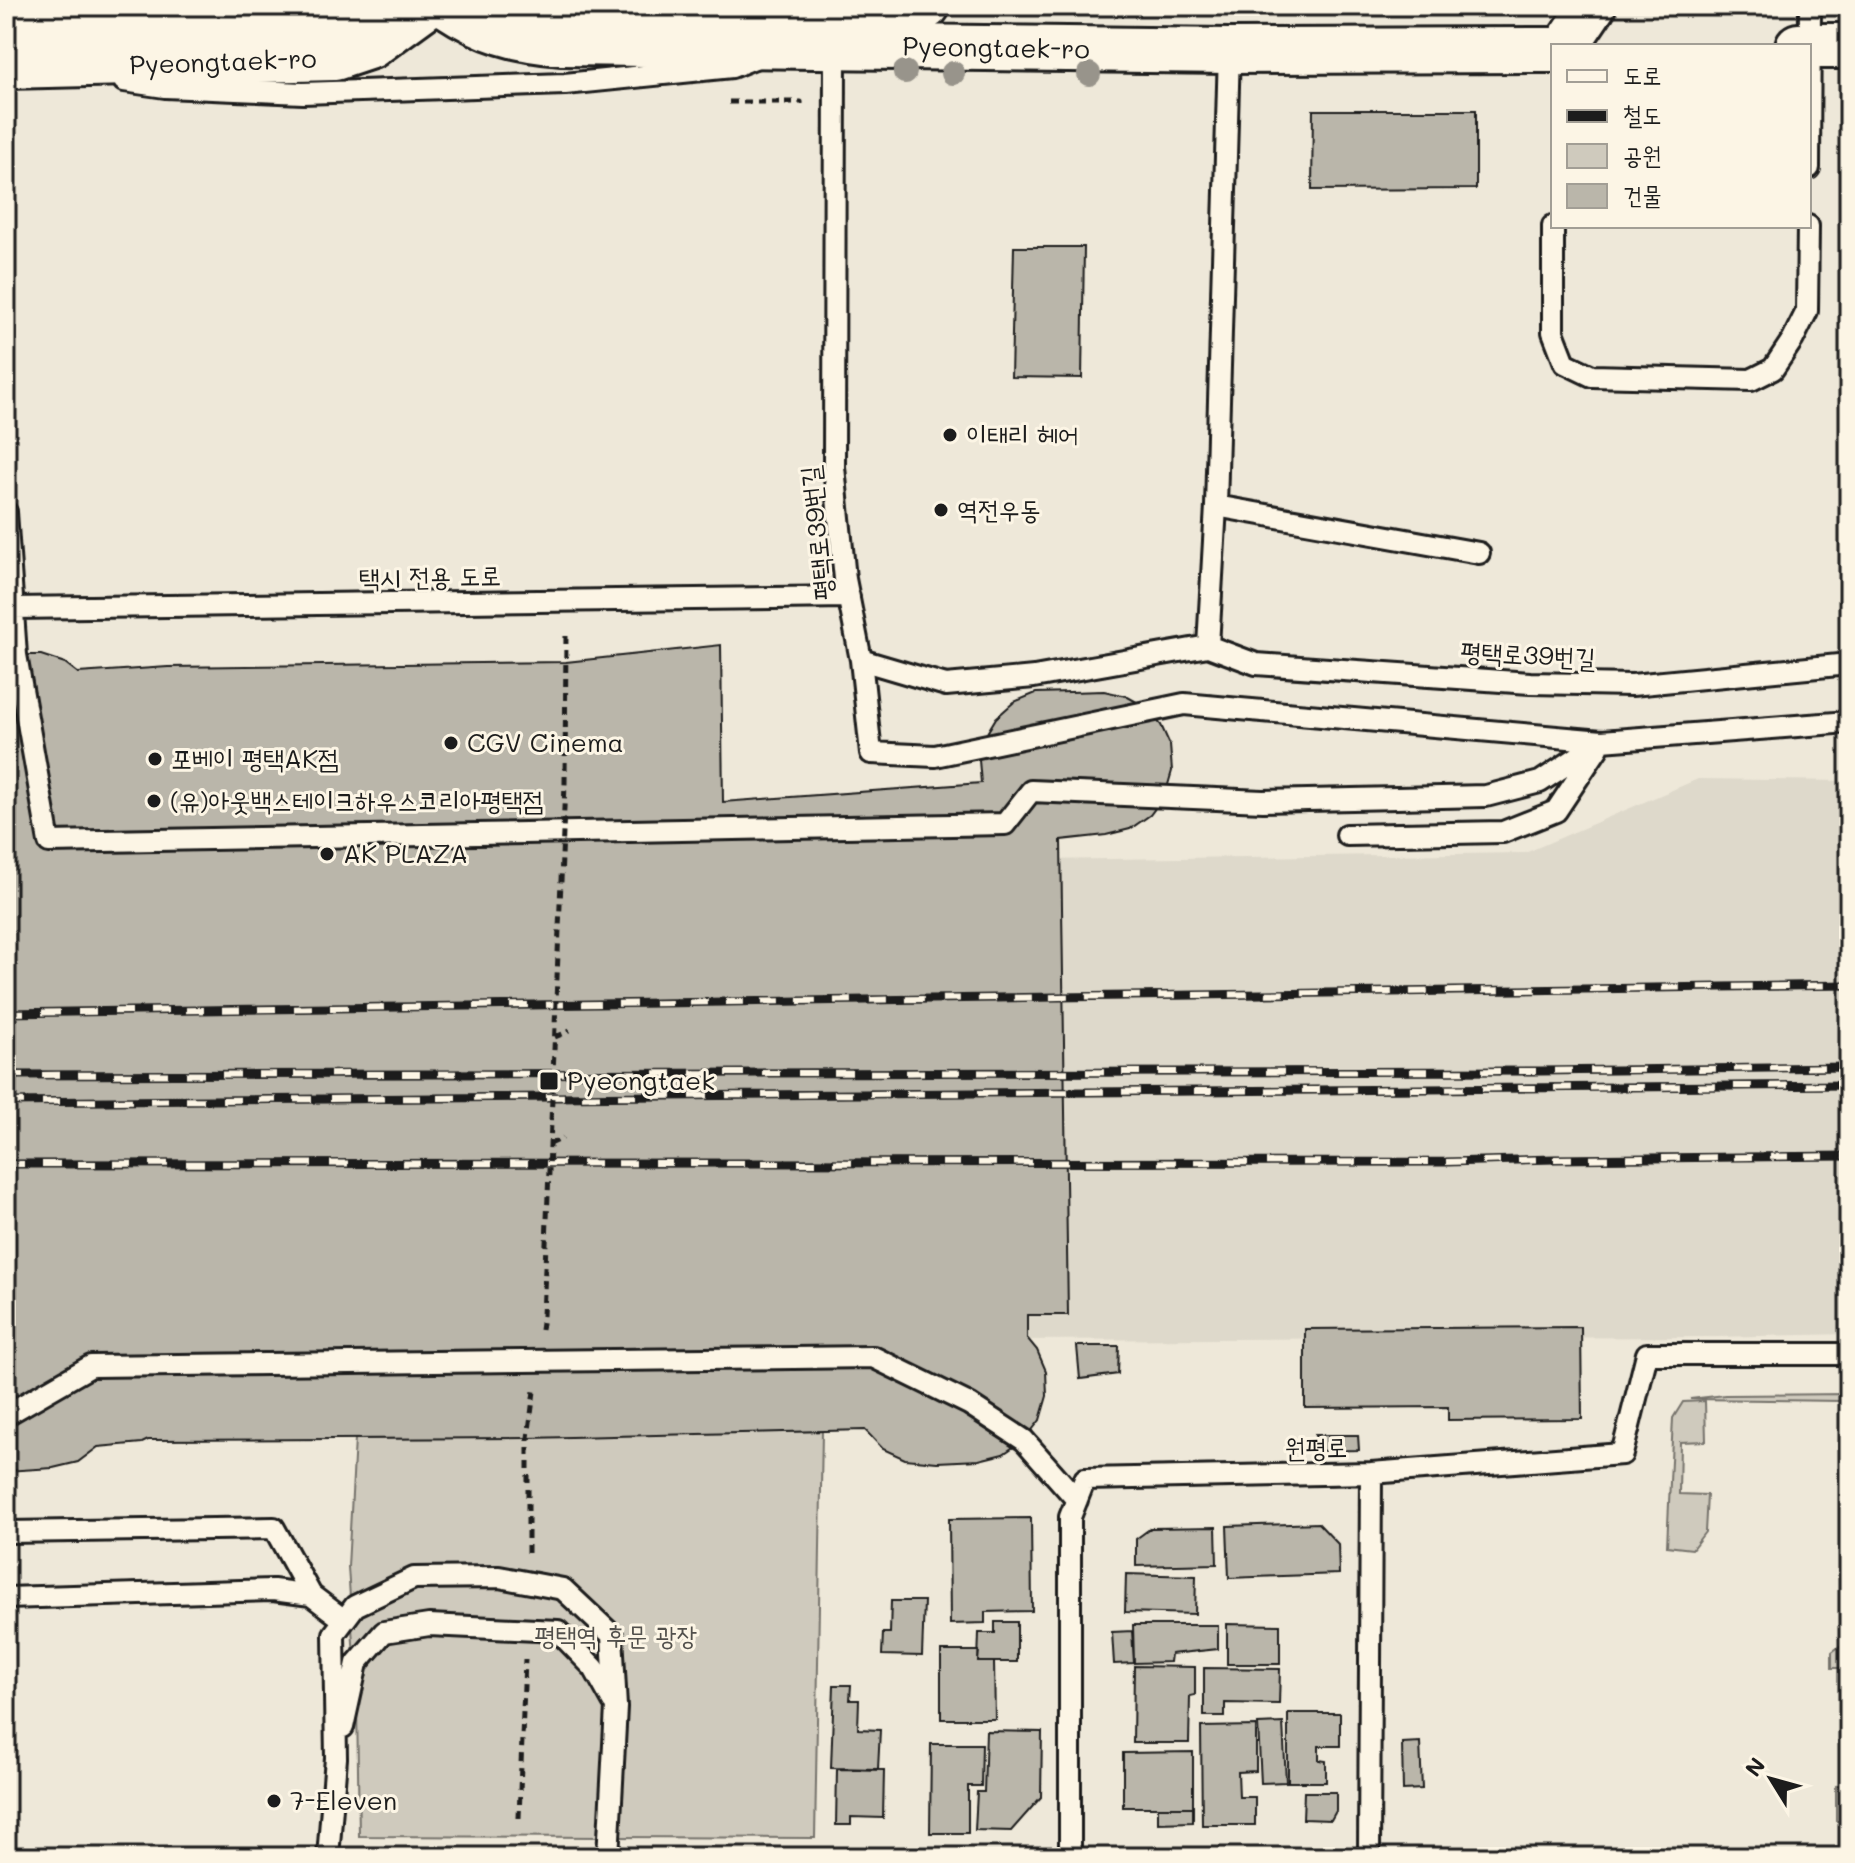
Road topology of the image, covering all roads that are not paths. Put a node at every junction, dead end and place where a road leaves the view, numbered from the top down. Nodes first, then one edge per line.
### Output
1 (246, 6) edge
2 (389, 6) edge
3 (426, 6) edge
4 (448, 6) edge
5 (927, 6) edge
6 (1569, 6) edge
7 (1593, 6) edge
8 (519, 8) edge
9 (653, 10) edge
10 (6, 28) edge
11 (207, 29) junction
12 (1817, 36) edge
13 (1565, 44) edge
14 (1566, 44) edge
15 (786, 45) junction
16 (835, 46) junction
17 (1551, 50) edge
18 (1229, 51) junction
19 (17, 66) edge
20 (1811, 135) edge
21 (1553, 228) edge
22 (1808, 228) edge
23 (1216, 506) junction
24 (6, 512) edge
25 (1479, 553) dead end
26 (849, 597) junction
27 (13, 608) junction
28 (1208, 646) junction
29 (861, 660) junction
30 (1849, 664) edge
31 (1849, 722) edge
32 (1602, 741) junction
33 (1347, 835) dead end
34 (1849, 1354) edge
35 (6, 1415) edge
36 (1371, 1473) junction
37 (1077, 1500) junction
38 (6, 1532) edge
39 (311, 1595) junction
40 (6, 1598) edge
41 (344, 1620) junction
42 (616, 1707) junction
43 (336, 1758) junction
44 (328, 1857) edge
45 (608, 1857) edge
46 (1070, 1857) edge
47 (1369, 1857) edge

1 - 11 street
2 - 11 street, Pyeongtaek-ro
3 - 19 street, Pyeongtaek-ro
4 - 15 street, Pyeongtaek-ro
5 - 9 street, Pyeongtaek-ro
6 - 13 street
7 - 14 street
8 - 9 street, Pyeongtaek-ro
10 - 11 street, Pyeongtaek-ro
12 - 20 lane
15 - 16 street, Pyeongtaek-ro
15 - 19 lane
16 - 18 street, Pyeongtaek-ro
16 - 26 lane, 평택로39번길
17 - 18 street, Pyeongtaek-ro
18 - 23 lane
21 - 22 lane
23 - 25 lane
23 - 28 lane
24 - 27 lane
26 - 27 lane, 택시 전용 도로
26 - 29 lane, 평택로39번길
27 - 32 lane
28 - 29 lane
28 - 30 lane, 평택로39번길
29 - 32 lane, 평택로39번길
31 - 32 lane
32 - 33 lane
34 - 36 lane, 원평로
35 - 37 lane
36 - 37 lane, 원평로
36 - 47 lane
37 - 46 lane
38 - 39 lane
39 - 40 lane
39 - 41 lane
41 - 42 lane
41 - 43 lane
42 - 43 lane
42 - 45 lane
43 - 44 lane

